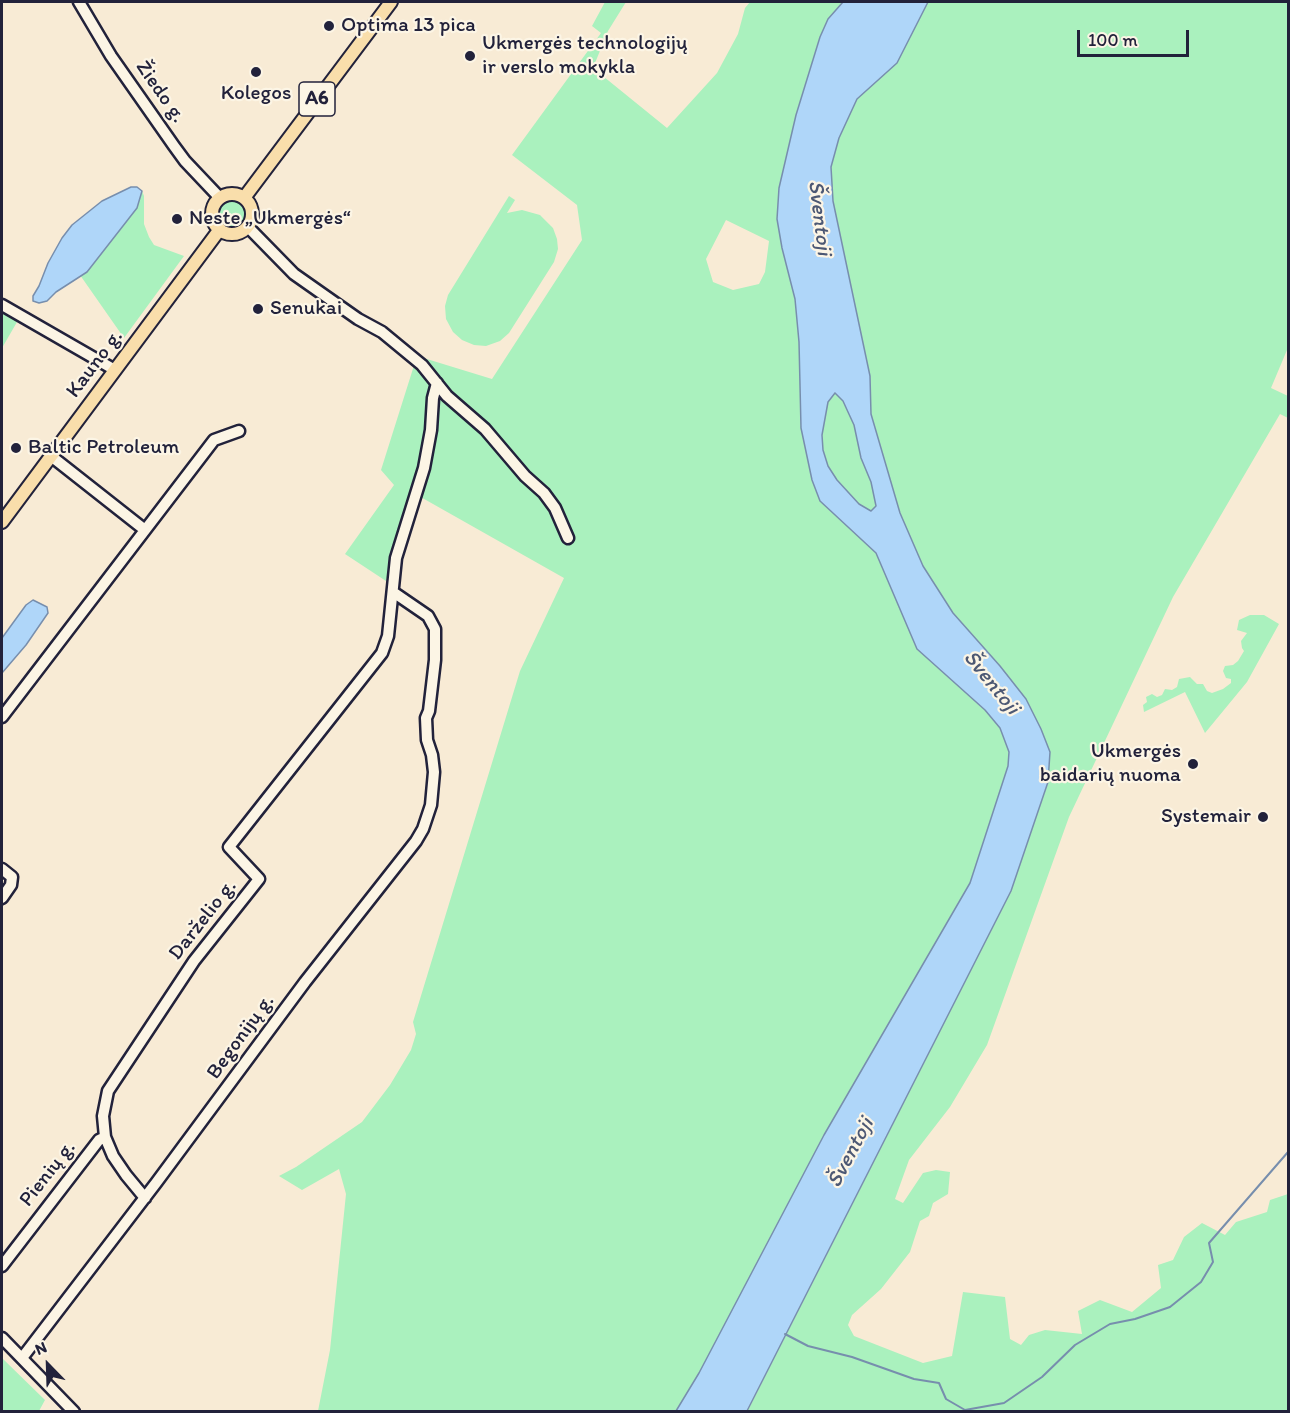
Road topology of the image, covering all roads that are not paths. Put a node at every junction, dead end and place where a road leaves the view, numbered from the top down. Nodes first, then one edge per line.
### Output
1 (79, 2) edge
2 (391, 2) edge
3 (220, 198) junction
4 (244, 198) junction
5 (247, 226) junction
6 (220, 229) junction
7 (2, 305) edge
8 (115, 369) junction
9 (437, 383) junction
10 (239, 431) dead end
11 (51, 456) junction
12 (2, 522) edge
13 (145, 530) junction
14 (568, 538) dead end
15 (393, 592) junction
16 (2, 717) edge
17 (2, 868) edge
18 (2, 898) edge
19 (105, 1137) junction
20 (145, 1198) junction
21 (2, 1266) edge
22 (2, 1338) edge
23 (22, 1358) junction
24 (74, 1412) edge

1 - 3 street, Žiedo g.
2 - 4 main road, A6
3 - 4 main road
3 - 6 main road
4 - 5 main road
5 - 6 main road
5 - 9 street
6 - 8 main road, Kauno g.
7 - 8 street
8 - 11 main road, Kauno g.
9 - 14 street
9 - 15 street
10 - 13 street
11 - 12 main road, Kauno g.
11 - 13 street
13 - 16 street
15 - 19 street, Darželio g.
15 - 20 street, Begonijų g.
17 - 18 street
19 - 20 street, Darželio g.
19 - 21 street, Pienių g.
20 - 23 street, Begonijų g.
22 - 23 street
23 - 24 street

